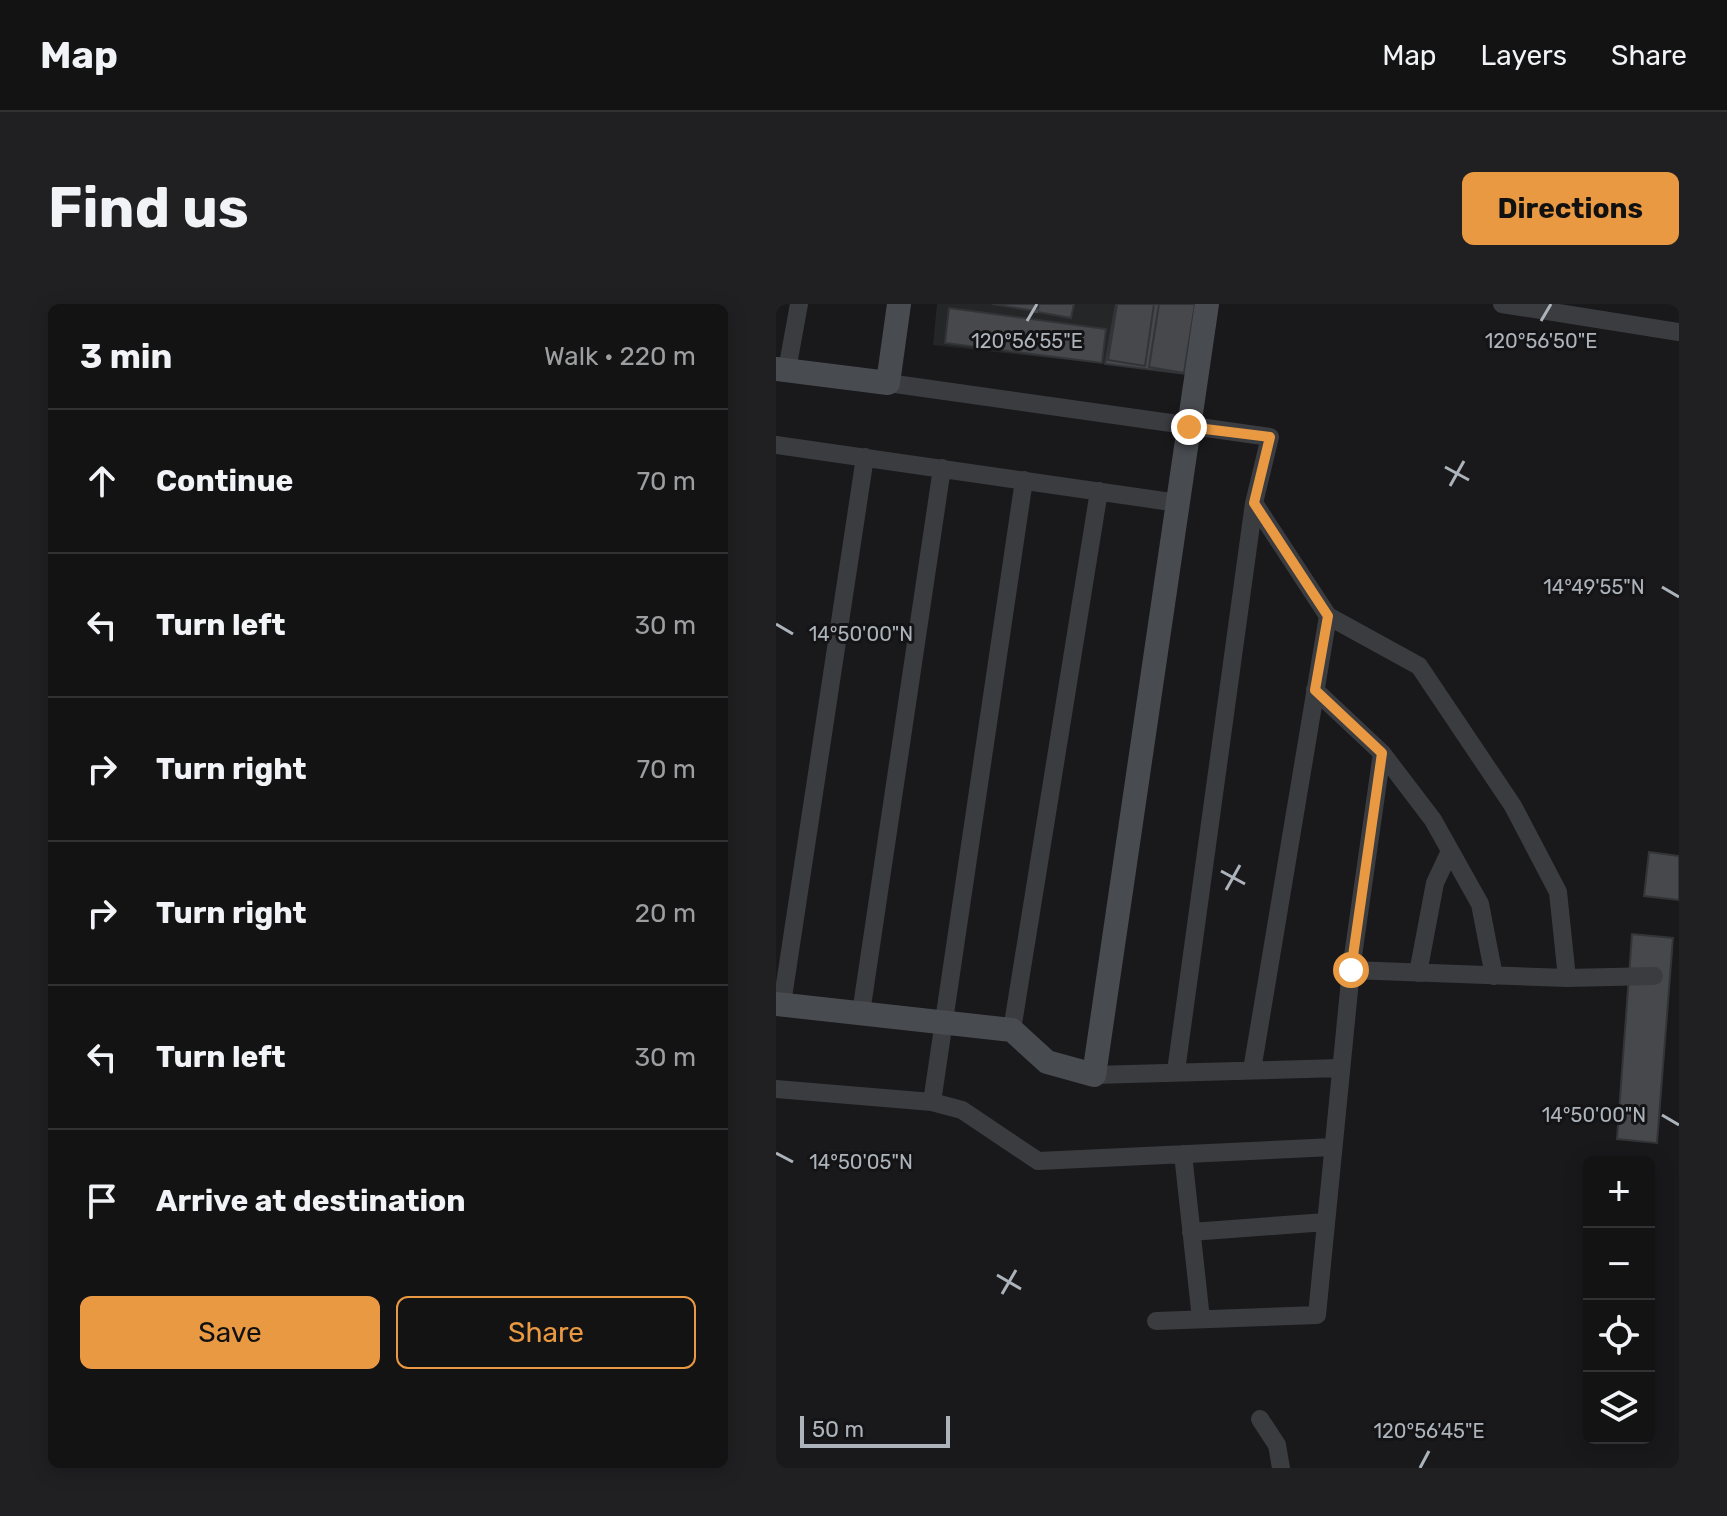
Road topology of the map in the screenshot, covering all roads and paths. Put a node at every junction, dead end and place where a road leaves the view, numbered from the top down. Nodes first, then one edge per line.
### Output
1 (799, 304) edge
2 (899, 304) edge
3 (1037, 304) edge
4 (1207, 304) edge
5 (1502, 304) edge
6 (1036, 313) dead end
7 (1679, 332) edge
8 (782, 369) edge
9 (888, 383) junction
10 (1189, 427) junction
11 (776, 446) edge
12 (865, 457) junction
13 (942, 468) junction
14 (1024, 480) junction
15 (1099, 491) junction
16 (1178, 503) junction
17 (1254, 503) junction
18 (1328, 616) junction
19 (1315, 690) junction
20 (1382, 753) junction
21 (1450, 851) junction
22 (1351, 970) junction
23 (1418, 973) junction
24 (1494, 976) junction
25 (1654, 976) dead end
26 (1567, 978) junction
27 (779, 1004) edge
28 (861, 1013) junction
29 (944, 1022) junction
30 (1012, 1030) junction
31 (1341, 1068) junction
32 (1252, 1070) junction
33 (1176, 1071) junction
34 (1094, 1075) junction
35 (776, 1089) edge
36 (932, 1102) junction
37 (1333, 1147) junction
38 (1183, 1154) junction
39 (1326, 1222) junction
40 (1191, 1232) junction
41 (1201, 1319) junction
42 (1156, 1321) dead end
43 (1260, 1419) dead end
44 (1281, 1468) edge

1 - 8 street
2 - 9 street
3 - 6 path
4 - 10 street
5 - 7 street
8 - 9 street
9 - 10 street
10 - 16 street
10 - 17 street
11 - 12 street
12 - 13 street
12 - 27 street
13 - 14 street
13 - 28 street
14 - 15 street
14 - 29 street
15 - 16 street
15 - 30 street
16 - 34 street
17 - 18 street
17 - 33 street
18 - 19 street
18 - 26 street
19 - 20 street
19 - 32 street
20 - 21 street
20 - 22 street
21 - 23 street
21 - 24 street
22 - 23 street
22 - 31 street
23 - 24 street
24 - 26 street
25 - 26 street
27 - 28 street
28 - 29 street
29 - 30 street
29 - 36 street
30 - 34 street
31 - 32 street
31 - 37 street
32 - 33 street
33 - 34 street
35 - 36 street
36 - 38 street
37 - 38 street
37 - 39 street
38 - 40 street
39 - 40 street
39 - 41 street
40 - 41 street
41 - 42 street
43 - 44 street

